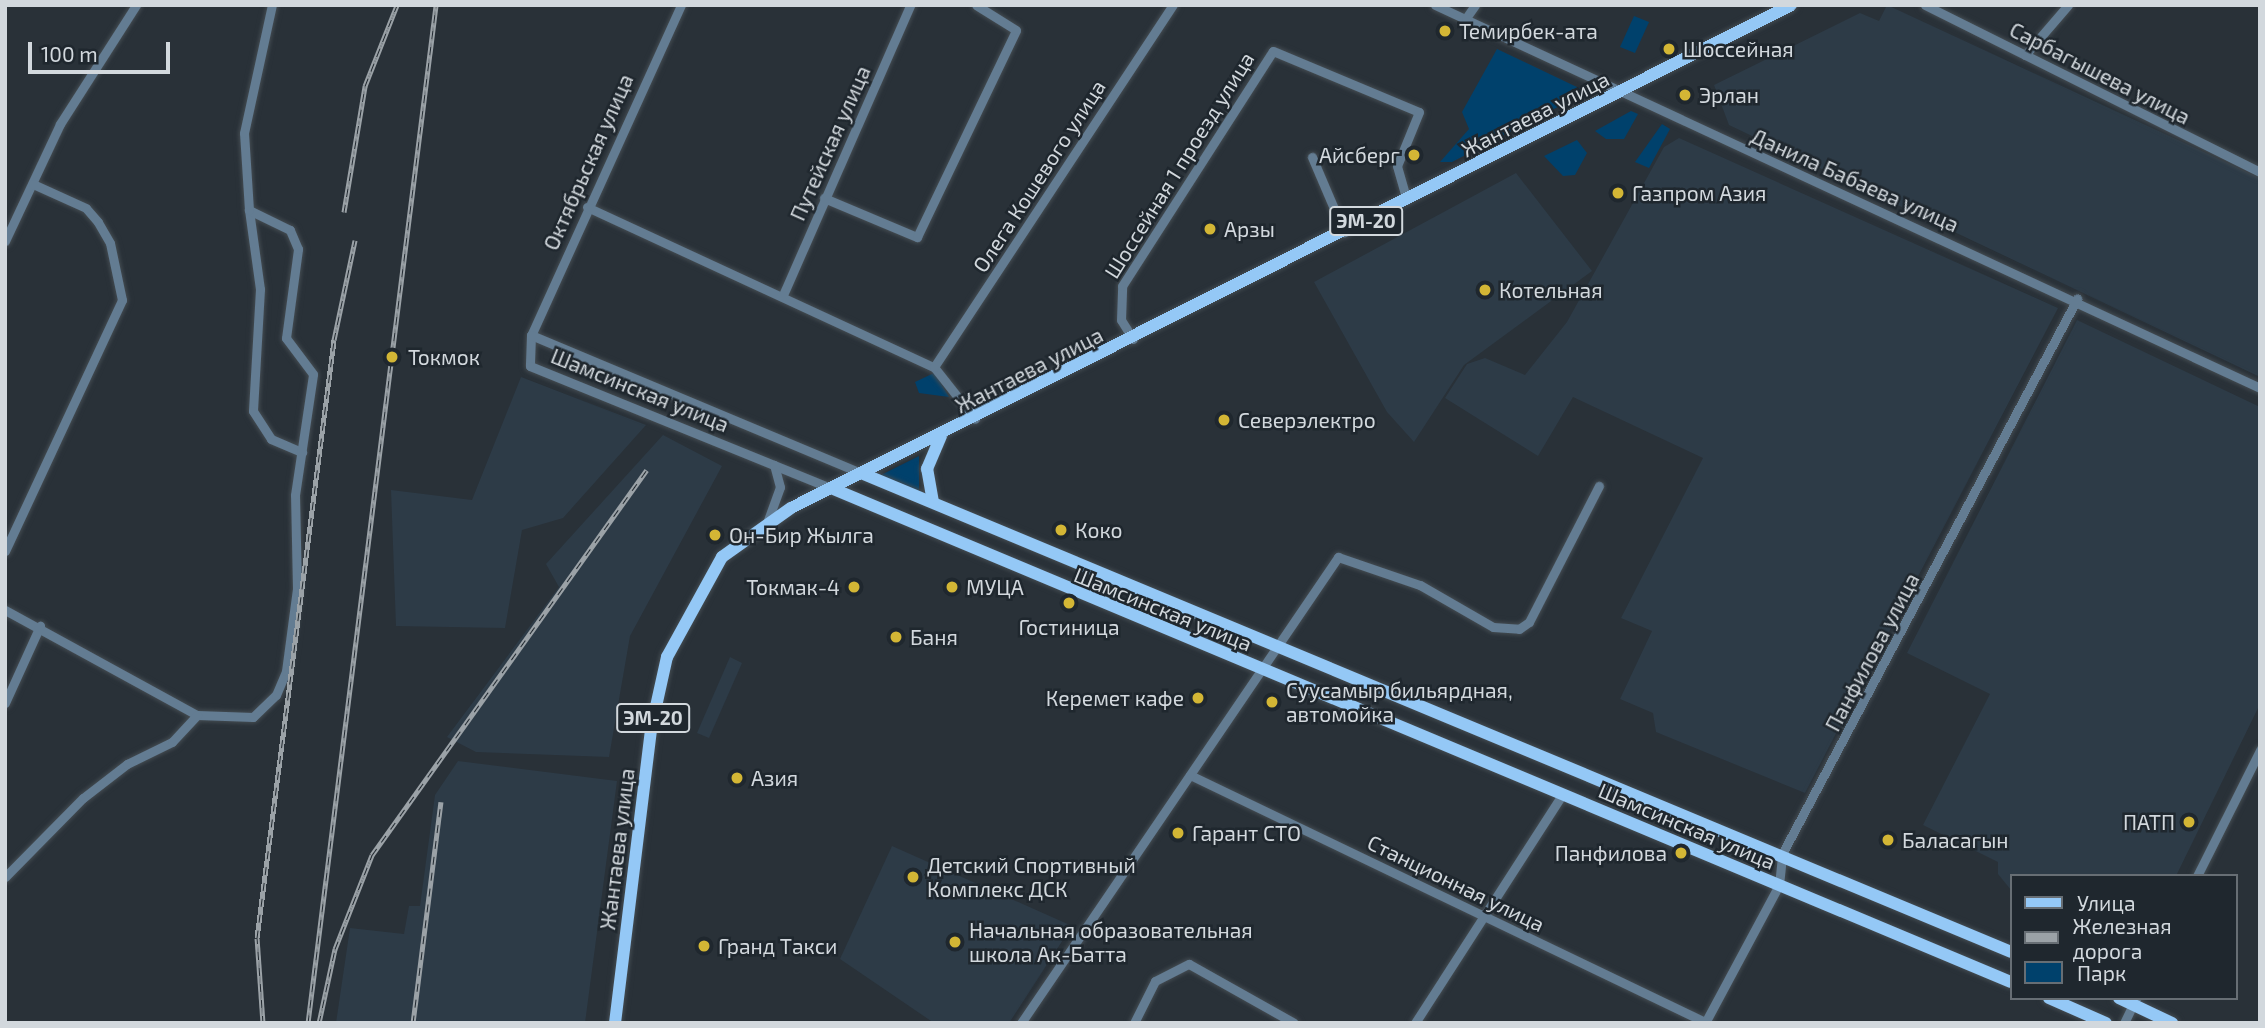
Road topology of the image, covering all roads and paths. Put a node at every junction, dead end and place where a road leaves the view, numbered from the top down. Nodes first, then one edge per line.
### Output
1 (136, 5) edge
2 (272, 5) edge
3 (681, 5) edge
4 (910, 5) edge
5 (976, 5) edge
6 (1173, 5) edge
7 (1435, 5) edge
8 (1475, 5) edge
9 (1791, 5) edge
10 (1925, 5) edge
11 (2068, 5) edge
12 (1466, 18) junction
13 (2025, 55) junction
14 (1621, 92) junction
15 (1312, 157) dead end
16 (2260, 172) edge
17 (33, 184) junction
18 (824, 198) junction
19 (1407, 200) junction
20 (587, 207) junction
21 (249, 210) junction
22 (1344, 232) junction
23 (5, 241) edge
24 (783, 295) junction
25 (2077, 299) junction
26 (531, 335) junction
27 (1133, 339) junction
28 (934, 367) junction
29 (2260, 388) edge
30 (975, 419) junction
31 (942, 436) junction
32 (302, 452) junction
33 (774, 466) junction
34 (861, 474) junction
35 (1599, 486) dead end
36 (831, 488) junction
37 (933, 502) junction
38 (768, 520) junction
39 (5, 551) edge
40 (5, 610) edge
41 (40, 626) junction
42 (1278, 646) junction
43 (1261, 670) junction
44 (5, 703) edge
45 (197, 715) junction
46 (2260, 750) edge
47 (1190, 775) junction
48 (1562, 795) junction
49 (1782, 854) junction
50 (7, 872) edge
51 (2198, 874) edge
52 (1779, 885) junction
53 (1484, 916) junction
54 (2010, 952) edge
55 (2010, 982) edge
56 (2054, 1000) edge
57 (2134, 1001) edge
58 (1706, 1022) edge
59 (615, 1023) edge
60 (1021, 1023) edge
61 (1134, 1023) edge
62 (1294, 1023) edge
63 (1415, 1023) edge
64 (2106, 1023) edge
65 (2124, 1023) edge
66 (2172, 1023) edge

1 - 17 street
2 - 21 street
3 - 20 street, Октябрьская улица
4 - 18 street, Путейская улица
5 - 18 street
6 - 28 street, Олега Кошевого улица
7 - 12 street, Данила Бабаева улица
8 - 12 street
9 - 14 main road, Жантаева улица / ЭМ-20
10 - 13 street, Сарбагышева улица
11 - 13 street
12 - 14 street, Данила Бабаева улица
13 - 16 street, Сарбагышева улица
14 - 19 main road, Жантаева улица / ЭМ-20
14 - 25 street, Данила Бабаева улица
15 - 22 street
17 - 23 street
17 - 39 street
18 - 24 street, Путейская улица
19 - 22 main road, Жантаева улица / ЭМ-20
19 - 27 street, Шоссейная 1 проезд улица
20 - 24 street
20 - 26 street, Октябрьская улица
21 - 32 street
21 - 32 street
22 - 27 main road, Жантаева улица / ЭМ-20
24 - 28 street
25 - 29 street, Данила Бабаева улица
25 - 49 street, Панфилова улица
26 - 33 street, Шамсинская улица
26 - 34 street, Шамсинская улица
27 - 30 main road, Жантаева улица / ЭМ-20
28 - 30 street
30 - 31 main road, Жантаева улица / ЭМ-20
31 - 34 main road, Жантаева улица / ЭМ-20
31 - 37 main road
32 - 45 street
33 - 36 street, Шамсинская улица
33 - 38 street
34 - 36 main road, Жантаева улица / ЭМ-20
34 - 37 main road, Шамсинская улица
35 - 42 street
36 - 38 main road, Жантаева улица / ЭМ-20
36 - 43 main road, Шамсинская улица
37 - 42 main road, Шамсинская улица
38 - 59 main road, Жантаева улица / ЭМ-20
40 - 41 street
41 - 44 street
41 - 45 street
42 - 43 street
42 - 49 main road, Шамсинская улица
43 - 47 street
43 - 48 main road, Шамсинская улица
45 - 50 street
46 - 51 street
47 - 53 street, Станционная улица
47 - 60 street
48 - 52 main road, Шамсинская улица
48 - 53 street
49 - 52 street, Панфилова улица
49 - 54 main road, Шамсинская улица
52 - 55 main road, Шамсинская улица
52 - 58 street, Панфилова улица
53 - 58 street, Станционная улица
53 - 63 street
56 - 64 main road
57 - 65 street
57 - 66 main road
61 - 62 street

